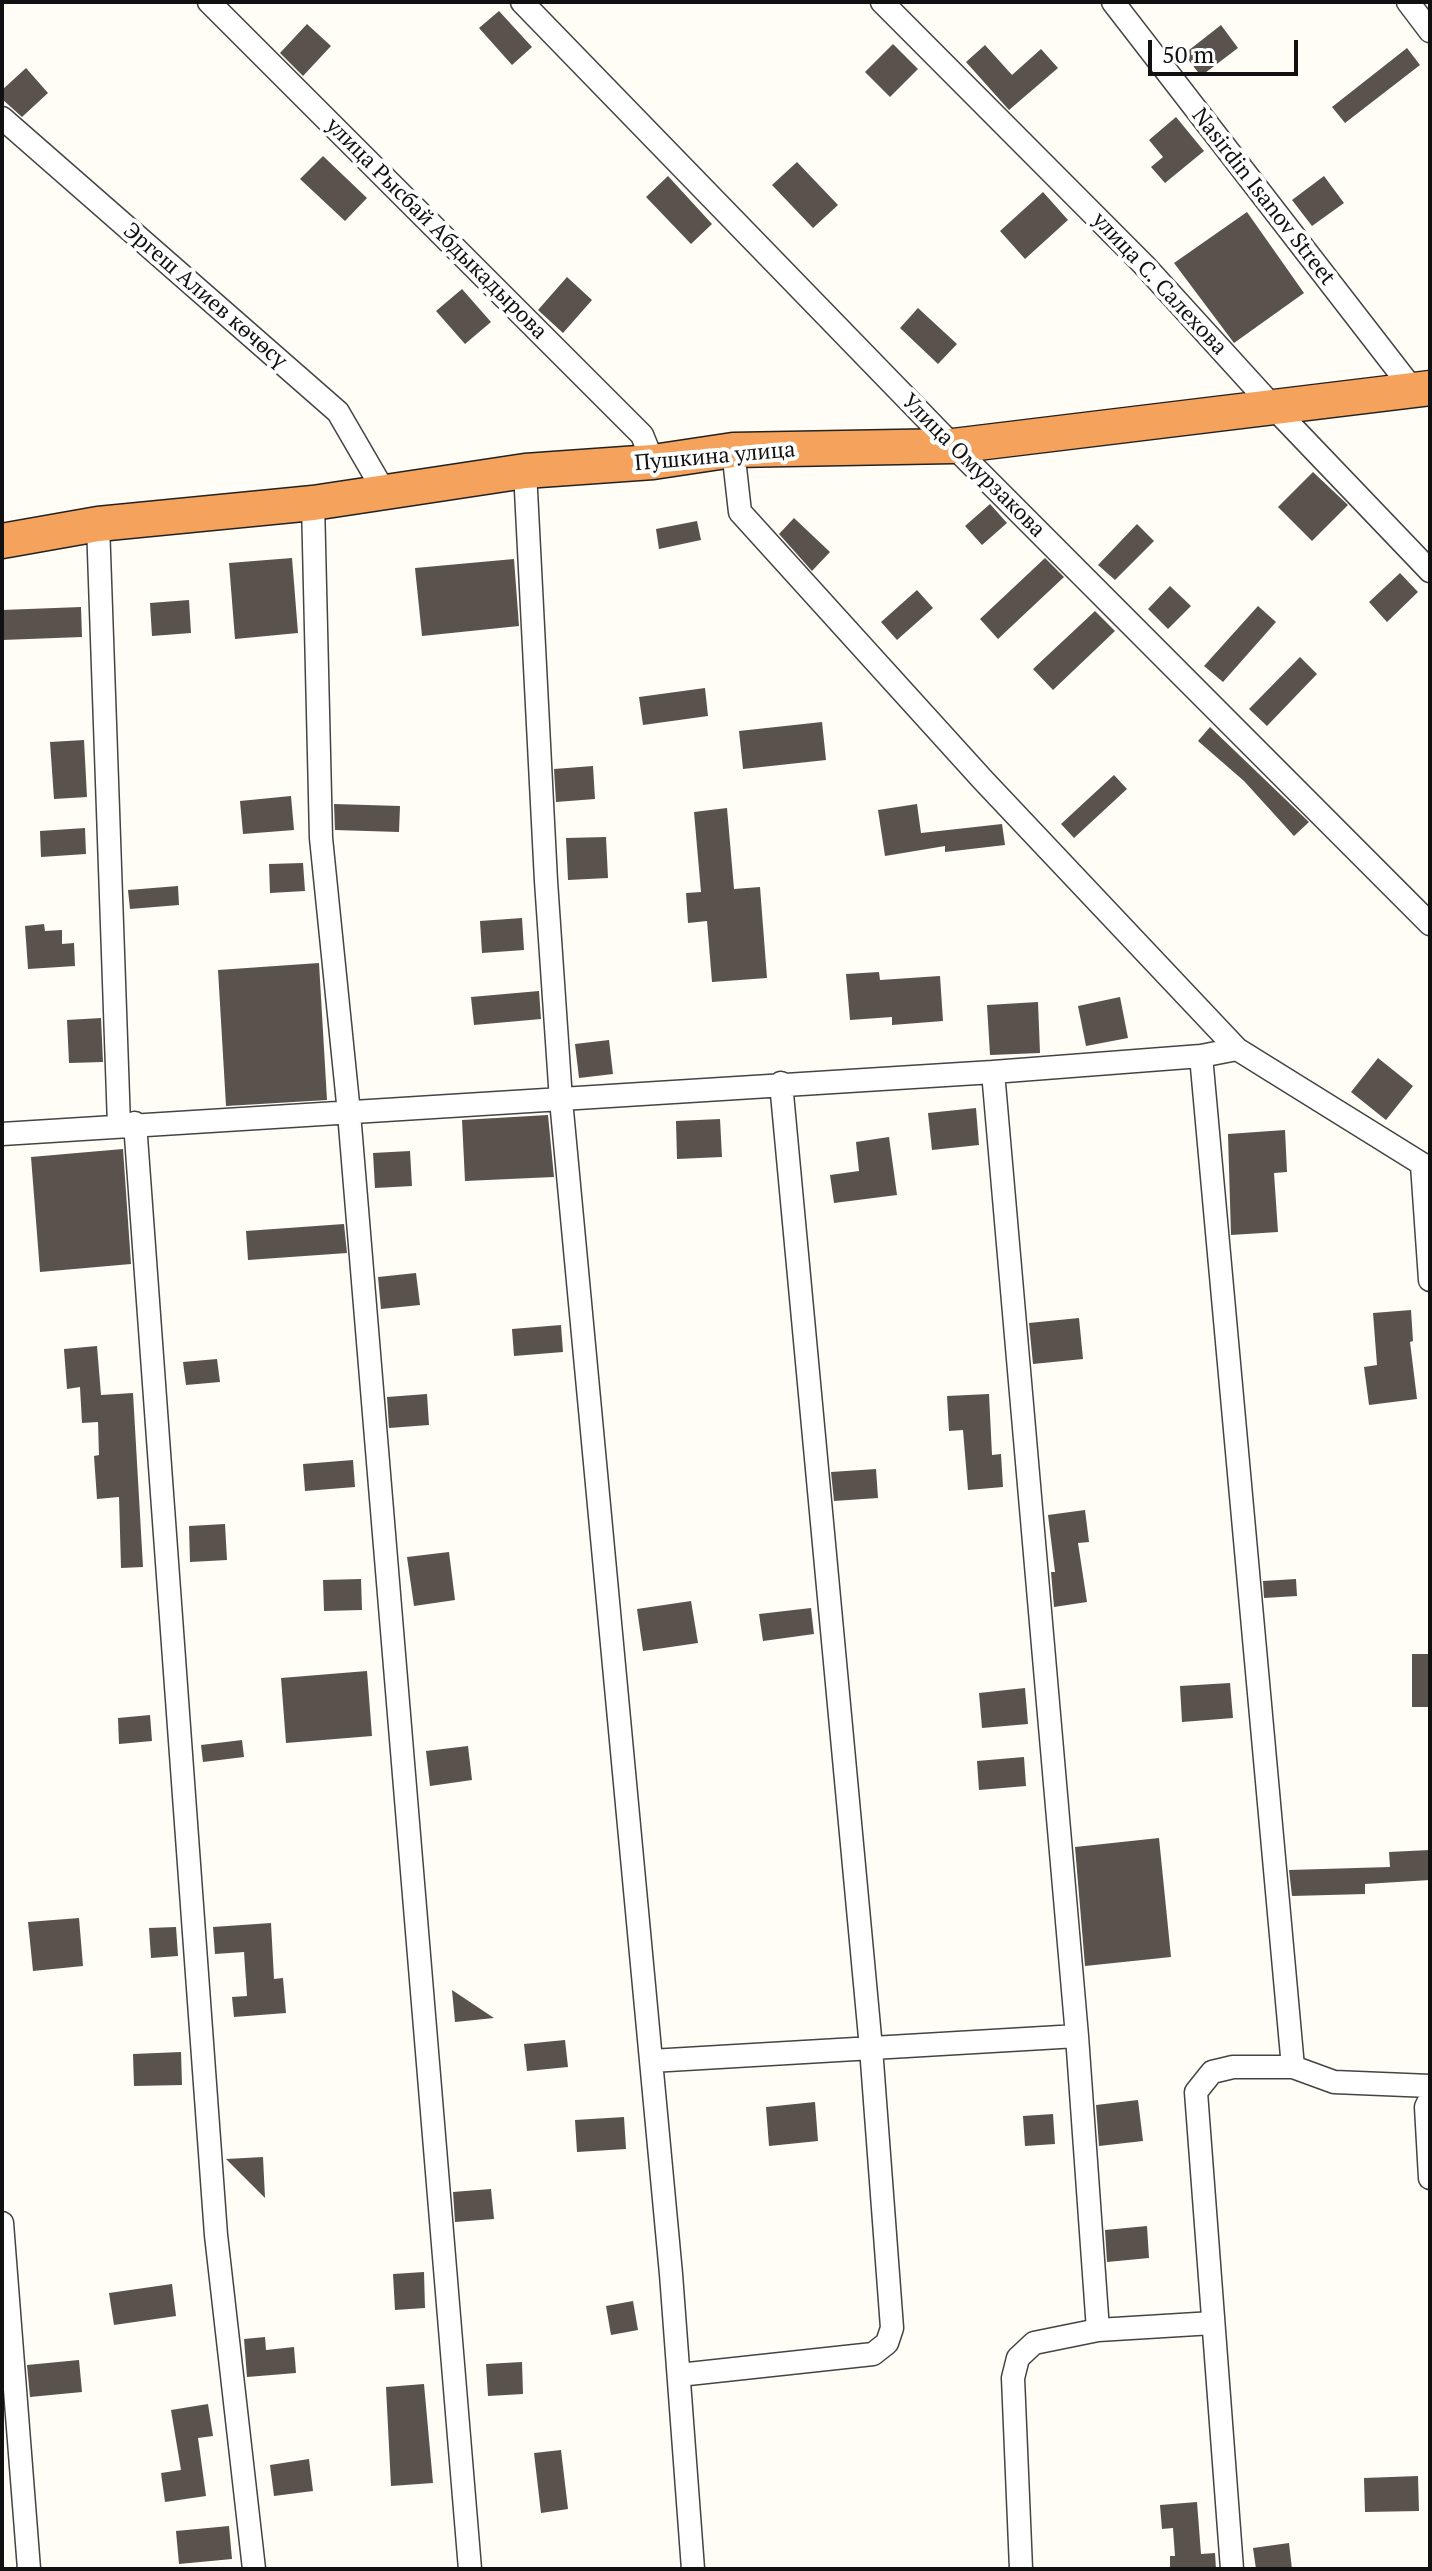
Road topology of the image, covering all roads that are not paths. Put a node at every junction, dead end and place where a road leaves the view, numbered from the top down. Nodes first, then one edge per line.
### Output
1 (209, 2) edge
2 (522, 2) edge
3 (882, 2) edge
4 (1113, 2) edge
5 (1408, 2) edge
6 (1430, 31) edge
7 (2, 118) edge
8 (1422, 390) edge
9 (1275, 409) junction
10 (953, 446) junction
11 (733, 450) junction
12 (653, 462) junction
13 (525, 471) junction
14 (385, 493) junction
15 (313, 503) junction
16 (98, 524) junction
17 (2, 541) edge
18 (1430, 571) edge
19 (1430, 924) edge
20 (1237, 1049) junction
21 (1201, 1056) junction
22 (993, 1072) junction
23 (781, 1083) junction
24 (561, 1100) junction
25 (349, 1113) junction
26 (127, 1124) junction
27 (2, 1134) edge
28 (1426, 1167) edge
29 (1430, 1280) edge
30 (1077, 2036) junction
31 (871, 2048) junction
32 (651, 2061) junction
33 (1293, 2067) junction
34 (1430, 2086) edge
35 (1430, 2099) edge
36 (1430, 2178) edge
37 (2, 2223) edge
38 (1213, 2323) junction
39 (1098, 2330) junction
40 (679, 2375) junction
41 (29, 2569) edge
42 (254, 2569) edge
43 (470, 2569) edge
44 (693, 2569) edge
45 (1021, 2569) edge
46 (1232, 2569) edge

1 - 12 street, улица Рысбай Абдыкадырова
2 - 10 street, Улица Омурзакова
3 - 9 street, улица С. Салехова
4 - 8 street, Nasirdin Isanov Street
5 - 6 street
7 - 14 street, Эргеш Алиев көчөсү
8 - 9 highway, Пушкина улица
9 - 10 highway, Пушкина улица
9 - 18 street, улица С. Салехова
10 - 11 highway, Пушкина улица
10 - 19 street, Улица Омурзакова
11 - 12 highway, Пушкина улица
11 - 20 street
12 - 13 highway, Пушкина улица
13 - 14 highway, Пушкина улица
13 - 24 street
14 - 15 highway, Пушкина улица
15 - 16 highway, Пушкина улица
15 - 25 street
16 - 17 highway, Пушкина улица
16 - 26 street
20 - 21 street
20 - 28 street
21 - 22 street
21 - 33 street
22 - 23 street
22 - 30 street
23 - 24 street
23 - 31 street
24 - 25 street
24 - 32 street
25 - 26 street
25 - 43 street
26 - 27 street
26 - 42 street
28 - 29 street
30 - 31 street
30 - 39 street
31 - 32 street
31 - 40 street
32 - 40 street
33 - 34 street
33 - 38 street
35 - 36 street
37 - 41 street
38 - 39 street
38 - 46 street
39 - 45 street
40 - 44 street

